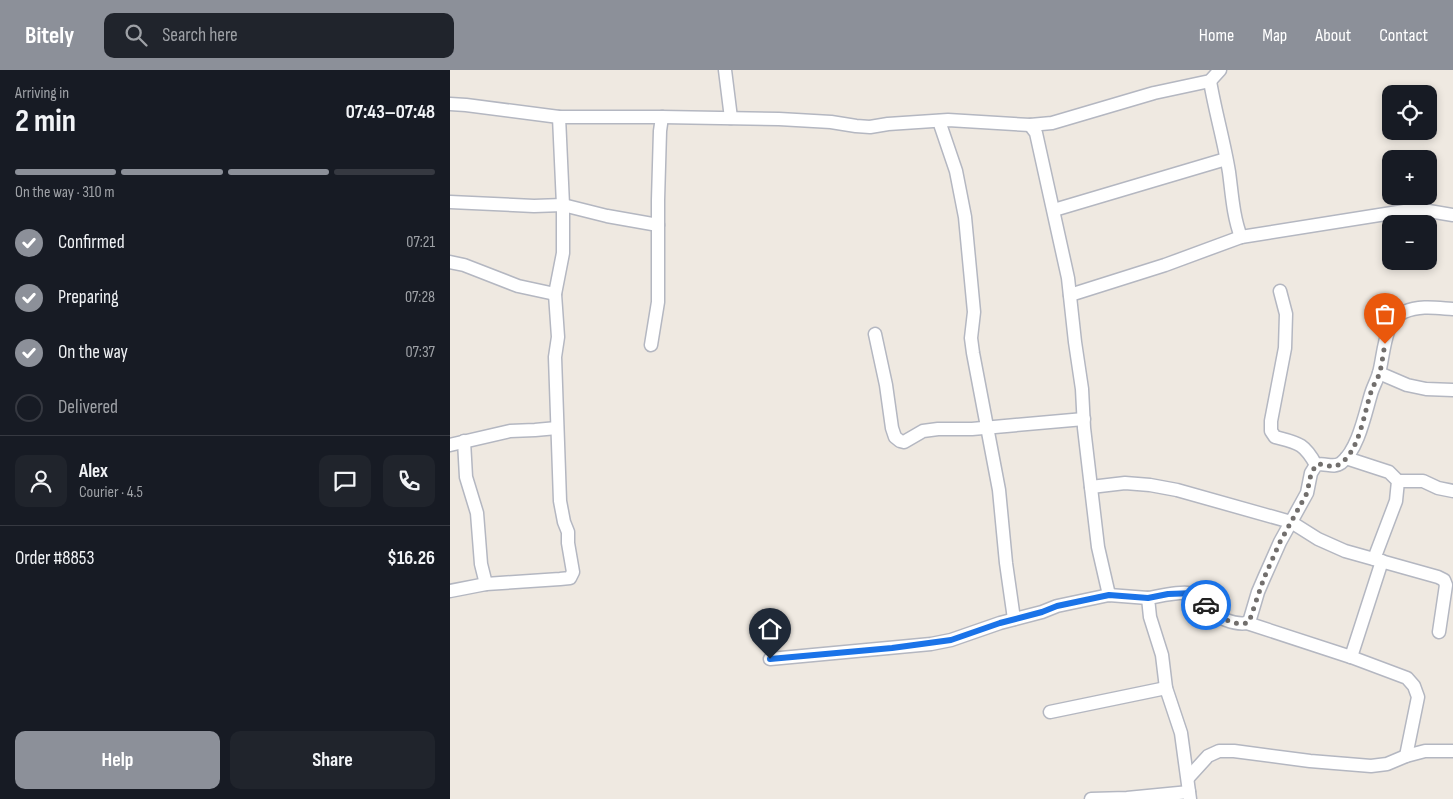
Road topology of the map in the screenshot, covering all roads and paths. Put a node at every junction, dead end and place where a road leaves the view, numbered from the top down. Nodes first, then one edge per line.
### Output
1 (725, 70) edge
2 (1220, 70) edge
3 (1210, 81) junction
4 (450, 104) edge
5 (559, 117) junction
6 (662, 117) junction
7 (731, 118) junction
8 (939, 121) junction
9 (1030, 125) junction
10 (1226, 159) junction
11 (450, 202) edge
12 (563, 206) junction
13 (1054, 210) junction
14 (1453, 214) edge
15 (658, 224) junction
16 (1241, 237) junction
17 (450, 262) edge
18 (1280, 291) dead end
19 (555, 294) junction
20 (1070, 295) junction
21 (1453, 309) edge
22 (875, 334) dead end
23 (651, 345) dead end
24 (1379, 374) junction
25 (1453, 390) edge
26 (1084, 419) junction
27 (557, 428) junction
28 (988, 428) junction
29 (464, 441) junction
30 (450, 445) edge
31 (1346, 458) junction
32 (1316, 465) junction
33 (1398, 481) junction
34 (1091, 487) junction
35 (1453, 491) edge
36 (1291, 522) junction
37 (1378, 560) junction
38 (1449, 581) edge
39 (486, 584) junction
40 (450, 591) edge
41 (1109, 595) junction
42 (1148, 598) junction
43 (1014, 619) junction
44 (1247, 623) junction
45 (1439, 632) dead end
46 (1351, 657) junction
47 (770, 659) dead end
48 (1166, 688) junction
49 (1050, 712) dead end
50 (1453, 751) edge
51 (1406, 756) junction
52 (1188, 778) junction
53 (1190, 796) edge
54 (1091, 799) edge

1 - 7 street
2 - 3 street
3 - 9 street
3 - 10 street
4 - 5 street
5 - 6 street
5 - 12 street
6 - 7 street
6 - 15 street
7 - 8 street
8 - 9 street
8 - 28 street
9 - 13 street
10 - 13 street
10 - 16 street
11 - 12 street
12 - 15 street
12 - 19 street
13 - 20 street
14 - 16 street
15 - 23 street
16 - 20 street
17 - 19 street
18 - 32 street
19 - 27 street
20 - 26 street
21 - 24 street
22 - 28 street
24 - 25 street
24 - 31 street
26 - 28 street
26 - 34 street
27 - 29 street
27 - 39 street
28 - 43 street
29 - 30 street
29 - 39 street
31 - 32 street
31 - 33 street
32 - 36 street
33 - 35 street
33 - 37 street
34 - 36 street
34 - 41 street
36 - 37 street
36 - 44 street
37 - 38 street
37 - 46 street
38 - 45 street
39 - 40 street
41 - 42 street
41 - 43 street
42 - 44 street
42 - 48 street
43 - 47 street
44 - 46 street
46 - 51 street
48 - 49 street
48 - 52 street
50 - 51 street
51 - 52 street
52 - 53 street
53 - 54 street

